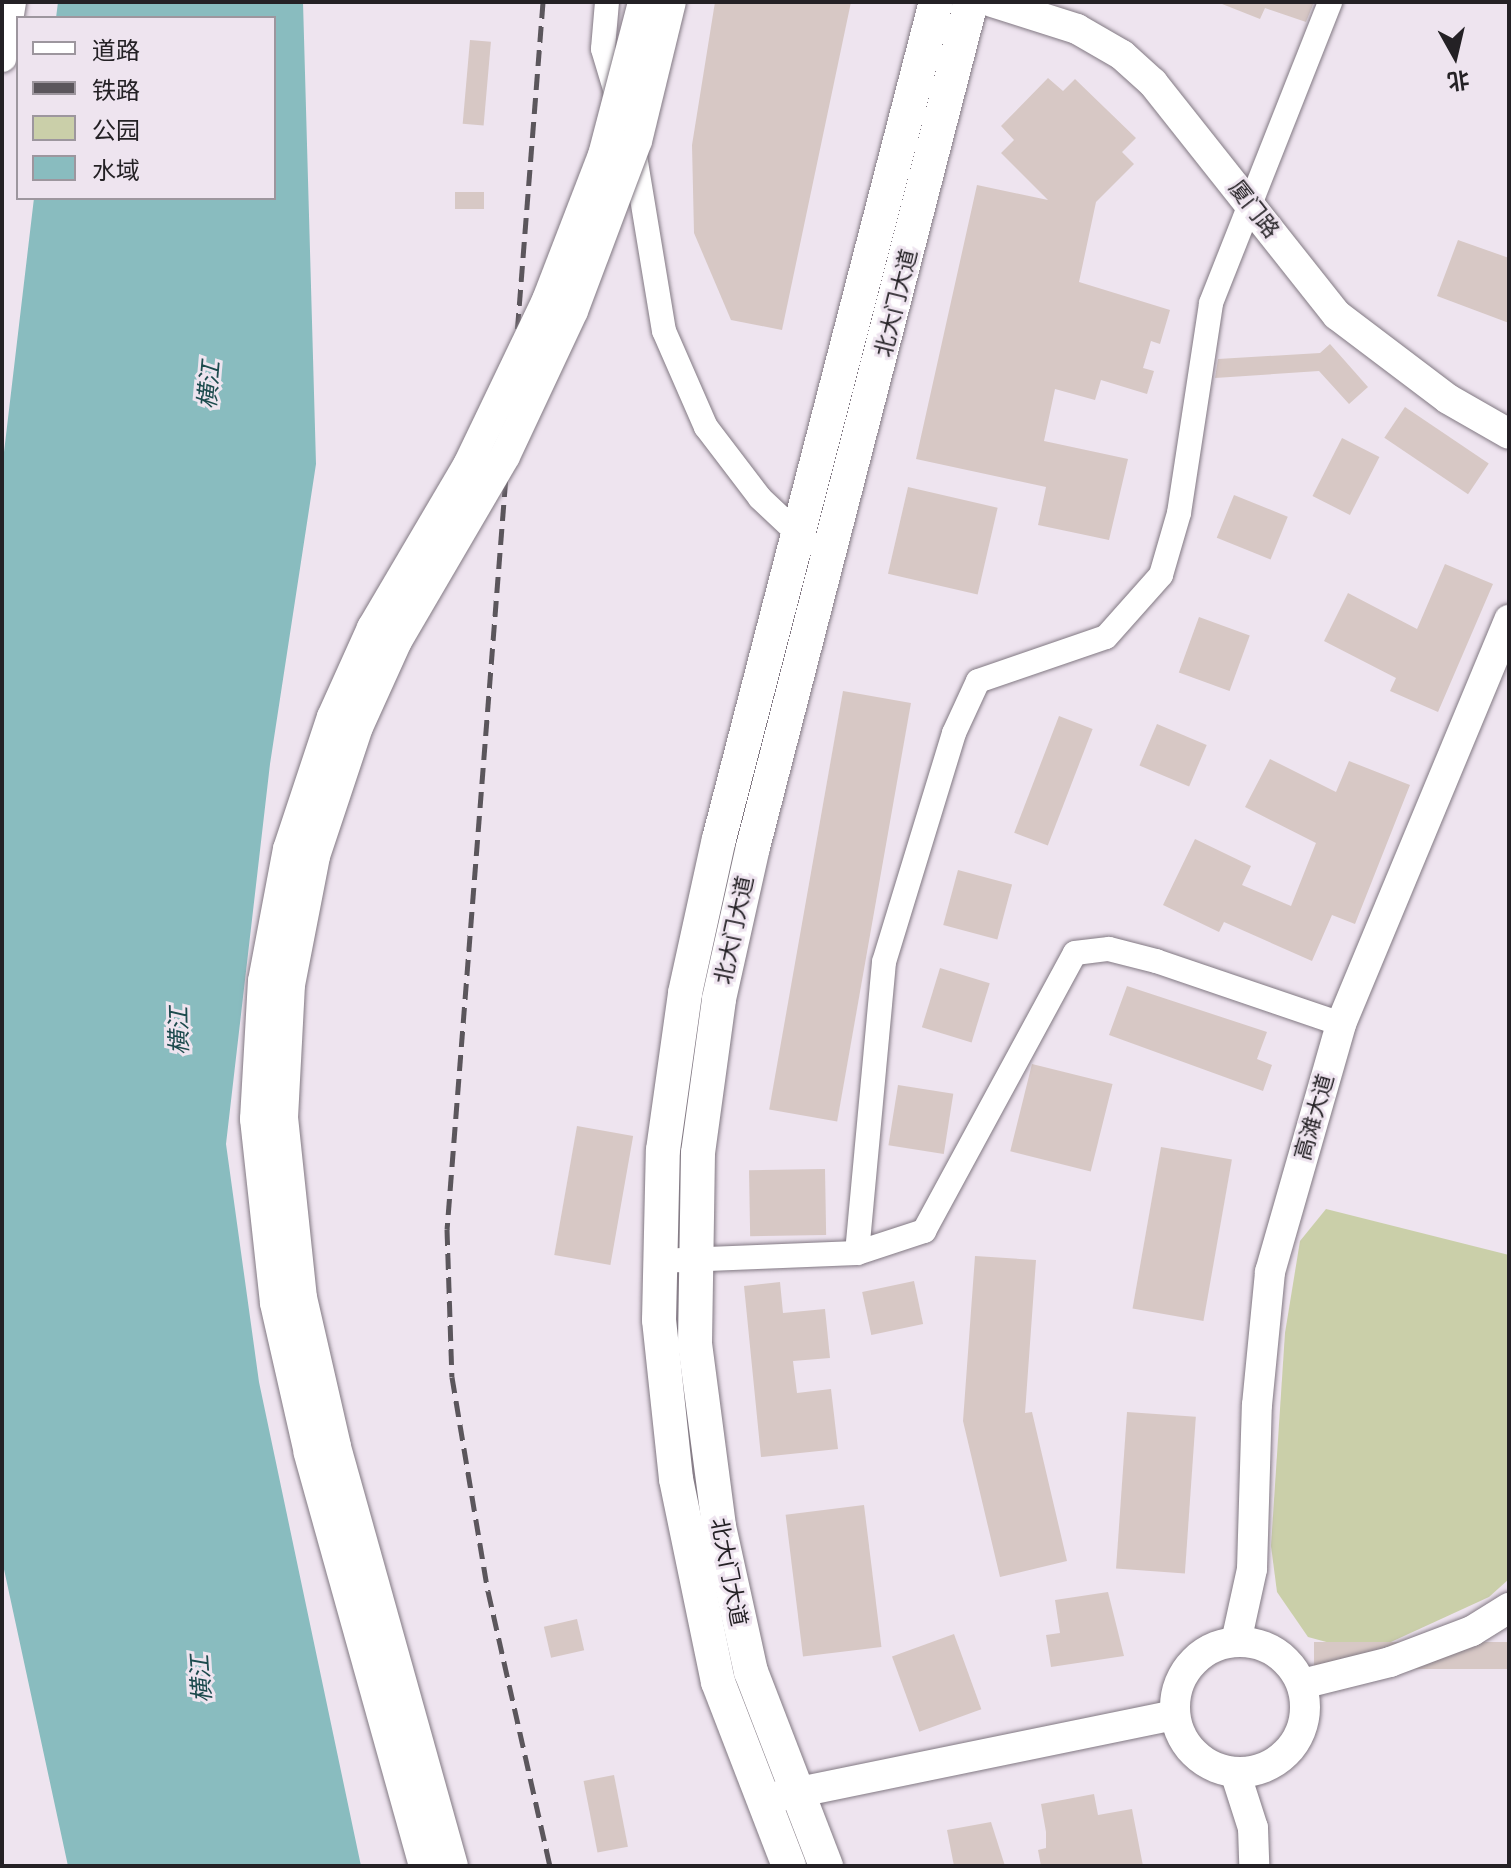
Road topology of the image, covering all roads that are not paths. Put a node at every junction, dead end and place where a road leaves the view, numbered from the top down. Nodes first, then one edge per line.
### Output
1 (11, 2) edge
2 (607, 2) edge
3 (643, 2) edge
4 (650, 2) edge
5 (671, 2) edge
6 (936, 2) edge
7 (971, 2) edge
8 (992, 2) edge
9 (1330, 2) edge
10 (2, 57) edge
11 (634, 151) junction
12 (1247, 200) junction
13 (1509, 434) edge
14 (802, 537) junction
15 (830, 563) junction
16 (1509, 620) edge
17 (1341, 1024) junction
18 (857, 1253) junction
19 (693, 1260) junction
20 (658, 1261) junction
21 (1509, 1608) edge
22 (1236, 1642) junction
23 (1302, 1684) junction
24 (1173, 1715) junction
25 (1235, 1772) junction
26 (796, 1793) junction
27 (762, 1800) junction
28 (424, 1866) edge
29 (453, 1866) edge
30 (789, 1866) edge
31 (826, 1866) edge
32 (1254, 1866) edge

1 - 10 main road
2 - 11 street
3 - 28 main road, bridge
4 - 11 street
5 - 29 main road, bridge
6 - 14 highway, 北大门大道
7 - 15 highway, 北大门大道
8 - 12 main road, 厦门路
9 - 12 street
11 - 14 street
12 - 13 main road, 厦门路
12 - 18 street
14 - 15 street
14 - 20 highway, 北大门大道
15 - 19 highway, 北大门大道
16 - 17 main road, 高滩大道
17 - 18 street
17 - 22 main road, 高滩大道
18 - 19 street
19 - 20 street
19 - 26 highway, 北大门大道
20 - 27 highway, 北大门大道
21 - 23 main road
22 - 23 main road
22 - 24 main road
23 - 25 main road
24 - 25 main road
24 - 26 main road
25 - 32 main road
26 - 27 main road
26 - 31 highway, 北大门大道
27 - 30 highway, 北大门大道

